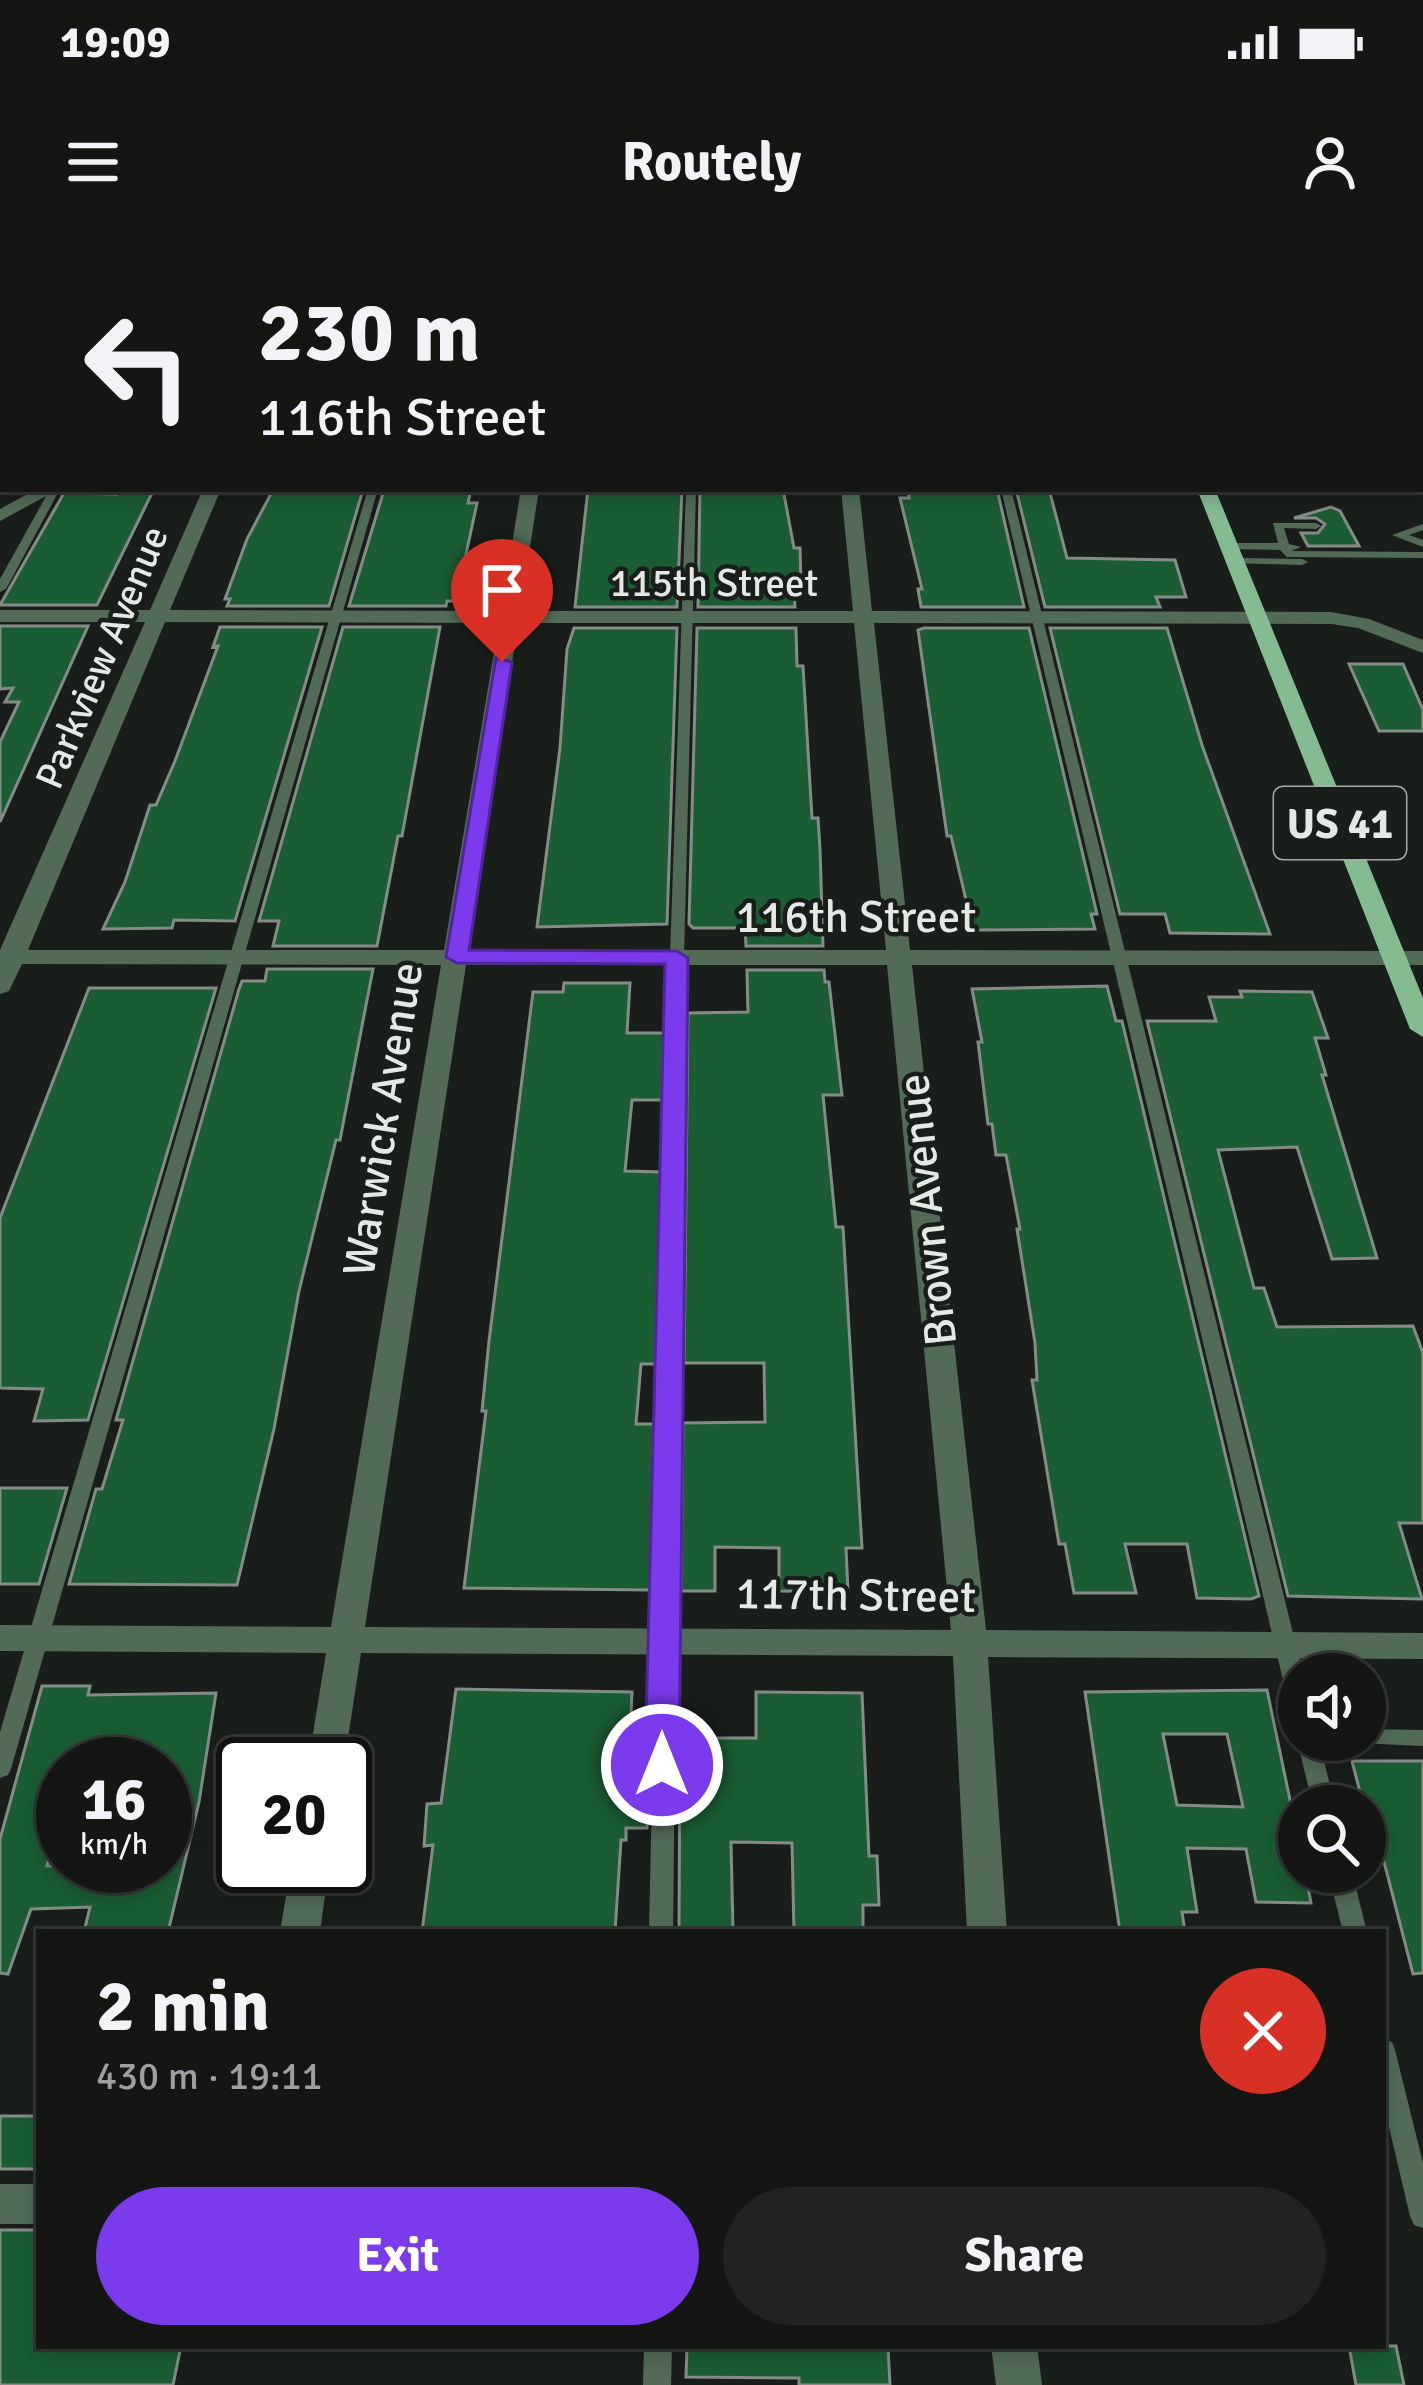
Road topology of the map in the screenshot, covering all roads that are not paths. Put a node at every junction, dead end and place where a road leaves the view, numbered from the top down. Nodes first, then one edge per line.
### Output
1 (46, 492) edge
2 (50, 492) edge
3 (211, 492) edge
4 (372, 492) edge
5 (530, 492) edge
6 (691, 492) edge
7 (850, 492) edge
8 (1007, 492) edge
9 (1207, 492) edge
10 (0, 516) edge
11 (1316, 526) dead end
12 (1422, 546) edge
13 (1285, 547) junction
14 (1301, 547) dead end
15 (1372, 548) dead end
16 (1232, 553) junction
17 (0, 589) edge
18 (0, 616) edge
19 (158, 616) junction
20 (335, 616) junction
21 (1257, 616) junction
22 (510, 617) junction
23 (1038, 617) junction
24 (688, 618) junction
25 (864, 619) junction
26 (1423, 647) edge
27 (6, 957) edge
28 (237, 957) junction
29 (457, 957) junction
30 (677, 958) junction
31 (900, 958) junction
32 (1120, 958) junction
33 (1394, 958) junction
34 (1423, 958) edge
35 (0, 986) edge
36 (1423, 1029) edge
37 (346, 1636) junction
38 (0, 1637) edge
39 (38, 1637) junction
40 (663, 1640) junction
41 (970, 1644) junction
42 (1286, 1646) junction
43 (1423, 1646) edge
44 (1288, 1653) edge
45 (330, 1737) edge
46 (1386, 1737) edge
47 (1423, 1738) edge
48 (0, 1769) edge
49 (306, 1893) edge
50 (1345, 1893) edge
51 (300, 1929) edge
52 (661, 1929) edge
53 (987, 1929) edge
54 (1353, 1929) edge
55 (1386, 2062) edge
56 (0, 2204) edge
57 (36, 2204) edge
58 (1423, 2216) edge
59 (658, 2349) edge
60 (1013, 2349) edge
61 (657, 2385) edge
62 (1019, 2385) edge

1 - 10 street
2 - 17 lane
3 - 19 street, Parkview Avenue
4 - 20 lane
5 - 22 street, Warwick Avenue
6 - 24 lane
7 - 25 street, Brown Avenue
8 - 23 lane
9 - 16 main road, US 41
11 - 13 lane
12 - 13 lane
12 - 15 lane
12 - 16 lane
13 - 14 lane
13 - 16 lane
16 - 21 main road, US 41
18 - 19 street, 115th Street
19 - 20 street, 115th Street
19 - 27 street, Parkview Avenue
20 - 22 street, 115th Street
20 - 28 lane
21 - 23 street, 115th Street
21 - 26 street, 115th Street
21 - 33 main road, US 41
22 - 24 street, 115th Street
22 - 29 street, Warwick Avenue
23 - 25 street, 115th Street
23 - 32 lane
24 - 25 street, 115th Street
24 - 30 lane
25 - 31 street, Brown Avenue
27 - 28 street, 116th Street
27 - 35 street, Parkview Avenue
28 - 29 street, 116th Street
28 - 39 lane
29 - 30 street, 116th Street
29 - 37 street, Warwick Avenue
30 - 31 street, 116th Street
30 - 40 lane
31 - 32 street, 116th Street
31 - 41 street, Brown Avenue
32 - 33 street, 116th Street
32 - 42 lane
33 - 34 street, 116th Street
33 - 36 main road, US 41
37 - 39 street, 117th Street
37 - 40 street, 117th Street
37 - 45 street, Warwick Avenue
38 - 39 street, 117th Street
39 - 48 lane
40 - 41 street, 117th Street
40 - 52 lane
41 - 42 street, 117th Street
41 - 53 street, Brown Avenue
42 - 43 street, 117th Street
42 - 44 lane
46 - 47 lane
49 - 51 street
50 - 54 lane
55 - 58 lane
56 - 57 street
59 - 61 lane
60 - 62 street

